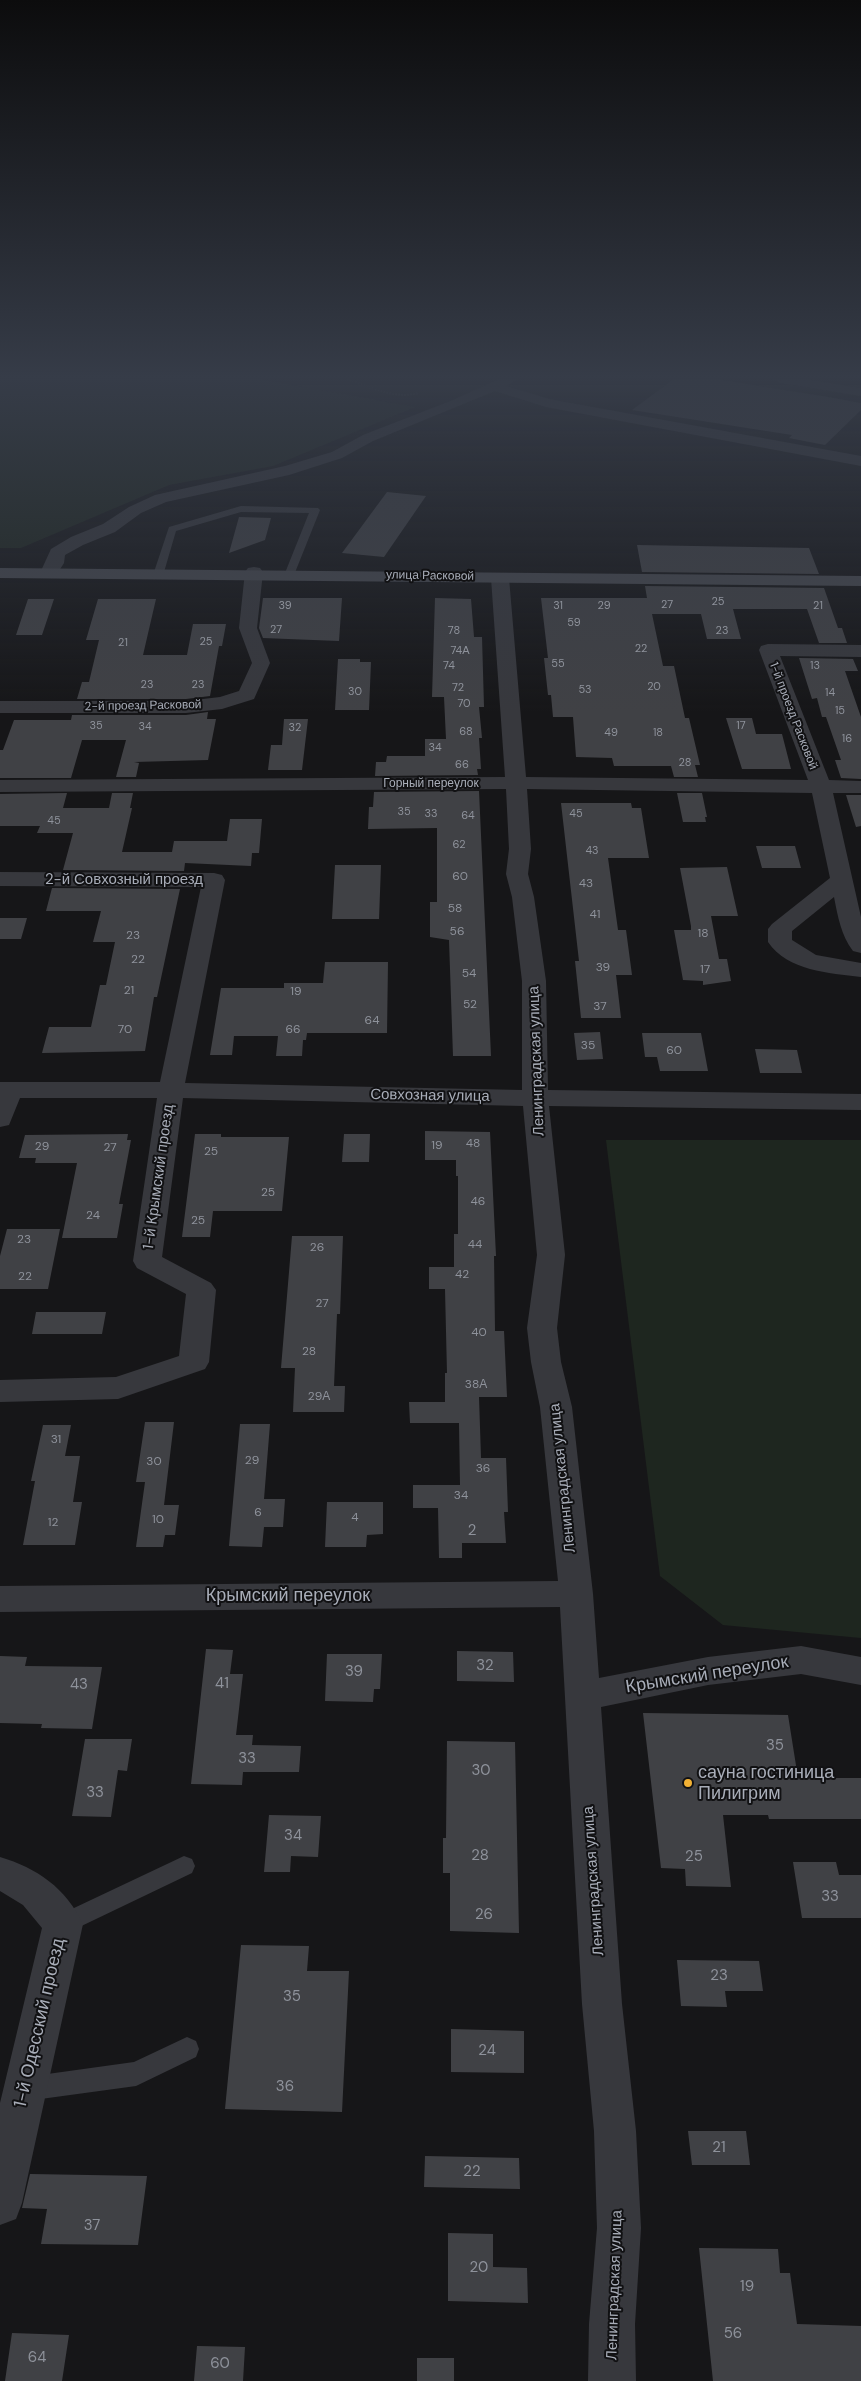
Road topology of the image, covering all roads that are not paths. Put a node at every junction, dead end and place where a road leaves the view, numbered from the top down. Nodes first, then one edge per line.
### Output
1 (195, 490) edge
2 (159, 572) junction
3 (254, 572) junction
4 (0, 573) edge
5 (49, 573) junction
6 (290, 573) junction
7 (500, 578) junction
8 (861, 581) edge
9 (861, 651) edge
10 (0, 707) edge
11 (516, 783) junction
12 (0, 786) edge
13 (821, 787) junction
14 (861, 787) edge
15 (0, 879) edge
16 (842, 880) junction
17 (861, 946) edge
18 (861, 970) edge
19 (4, 1090) edge
20 (171, 1090) junction
21 (535, 1098) junction
22 (861, 1102) edge
23 (0, 1119) edge
24 (0, 1391) edge
25 (576, 1594) junction
26 (0, 1599) edge
27 (861, 1671) edge
28 (582, 1697) junction
29 (184, 1866) dead end
30 (0, 1874) edge
31 (64, 1924) junction
32 (187, 2049) dead end
33 (24, 2090) junction
34 (0, 2203) edge
35 (612, 2381) edge

1 - 5 street
2 - 3 street, улица Расковой
2 - 5 street, улица Расковой
2 - 6 lane
3 - 6 street, улица Расковой
3 - 10 street, 2-й проезд Расковой
4 - 5 street, улица Расковой
6 - 7 street, улица Расковой
7 - 8 street, улица Расковой
7 - 11 street, Ленинградская улица
9 - 13 street, 1-й проезд Расковой
11 - 12 street, Горный переулок
11 - 13 street, Горный переулок
11 - 21 street, Ленинградская улица
13 - 14 street, Горный переулок
13 - 16 street
15 - 20 street, 2-й Совхозный проезд
16 - 17 street
16 - 18 street
19 - 20 street, Совхозная улица
19 - 23 street
20 - 21 street, Совхозная улица
20 - 24 street, 1-й Крымский проезд
21 - 22 street, Совхозная улица
21 - 25 street, Ленинградская улица
25 - 26 street, Крымский переулок
25 - 28 street, Ленинградская улица
27 - 28 street, Крымский переулок
28 - 35 street, Ленинградская улица
29 - 31 lane
30 - 31 street, 1-й Одесский проезд
31 - 33 street, 1-й Одесский проезд
32 - 33 lane
33 - 34 street, 1-й Одесский проезд

